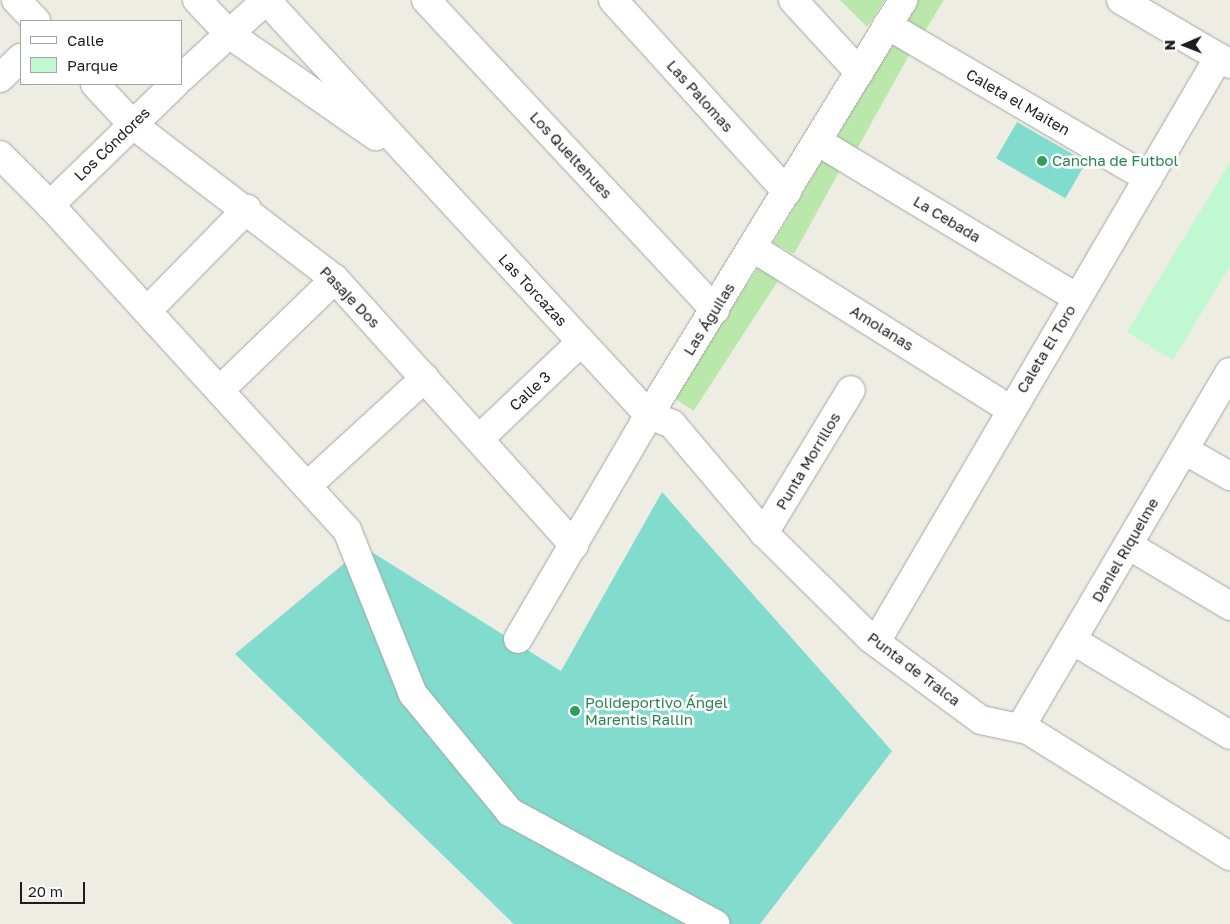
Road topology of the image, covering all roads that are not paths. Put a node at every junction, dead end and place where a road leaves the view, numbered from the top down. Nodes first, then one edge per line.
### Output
1 (16, 0) edge
2 (197, 0) edge
3 (266, 0) edge
4 (426, 0) edge
5 (613, 0) edge
6 (793, 0) edge
7 (903, 0) edge
8 (1121, 0) edge
9 (35, 20) edge
10 (888, 26) junction
11 (229, 34) junction
12 (20, 59) edge
13 (1225, 61) edge
14 (859, 72) junction
15 (182, 77) edge
16 (0, 78) edge
17 (96, 85) edge
18 (174, 85) edge
19 (132, 124) junction
20 (817, 141) junction
21 (0, 155) edge
22 (418, 165) junction
23 (1148, 178) junction
24 (787, 192) junction
25 (50, 205) junction
26 (247, 210) junction
27 (753, 248) junction
28 (335, 279) junction
29 (1077, 298) junction
30 (715, 310) junction
31 (147, 311) junction
32 (582, 342) junction
33 (1230, 372) edge
34 (425, 378) junction
35 (220, 390) junction
36 (851, 390) dead end
37 (1010, 409) junction
38 (649, 415) junction
39 (479, 439) junction
40 (1184, 450) junction
41 (1230, 476) edge
42 (307, 486) junction
43 (764, 533) junction
44 (574, 545) junction
45 (1128, 545) junction
46 (1230, 606) edge
47 (518, 639) dead end
48 (1072, 640) junction
49 (876, 642) junction
50 (1020, 728) junction
51 (1230, 735) edge
52 (1230, 856) edge
53 (715, 924) edge

1 - 9 street
2 - 11 street, Las Torcazas
3 - 11 street
3 - 22 street, Las Torcazas
4 - 30 street, Los Queltehues
5 - 24 street, Las Palomas
6 - 14 street
7 - 10 street, Las Águilas
8 - 13 street
10 - 14 street, Las Águilas
10 - 23 street, Caleta el Maiten
11 - 15 street
11 - 22 street, Las Torcazas
12 - 16 street
13 - 23 street, Caleta El Toro
14 - 20 street, Las Águilas
17 - 19 street, Pasaje Dos
18 - 19 street, Los Cóndores
19 - 25 street, Los Cóndores
19 - 26 street, Pasaje Dos
20 - 24 street, Las Águilas
20 - 29 street, La Cebada
21 - 25 street
22 - 32 street, Las Torcazas
23 - 29 street, Caleta El Toro
24 - 27 street, Las Águilas
25 - 31 street
26 - 28 street, Pasaje Dos
26 - 31 street
27 - 30 street, Las Águilas
27 - 37 street, Amolanas
28 - 34 street, Pasaje Dos
28 - 35 street
29 - 37 street, Caleta El Toro
30 - 38 street, Las Águilas
31 - 35 street
32 - 38 street, Las Torcazas
32 - 39 street, Calle 3
33 - 40 street, Daniel Riquelme
34 - 39 street, Pasaje Dos
34 - 42 street
35 - 42 street
36 - 43 street, Punta Morrillos
37 - 49 street, Caleta El Toro
38 - 43 street, Punta de Tralca
38 - 44 street, Las Águilas
39 - 44 street, Pasaje Dos
40 - 41 street
40 - 45 street, Daniel Riquelme
42 - 53 street
43 - 49 street, Punta de Tralca
44 - 47 street, Las Águilas
45 - 46 street
45 - 48 street, Daniel Riquelme
48 - 50 street, Daniel Riquelme
48 - 51 street
49 - 50 street, Punta de Tralca
50 - 52 street, Punta de Tralca

